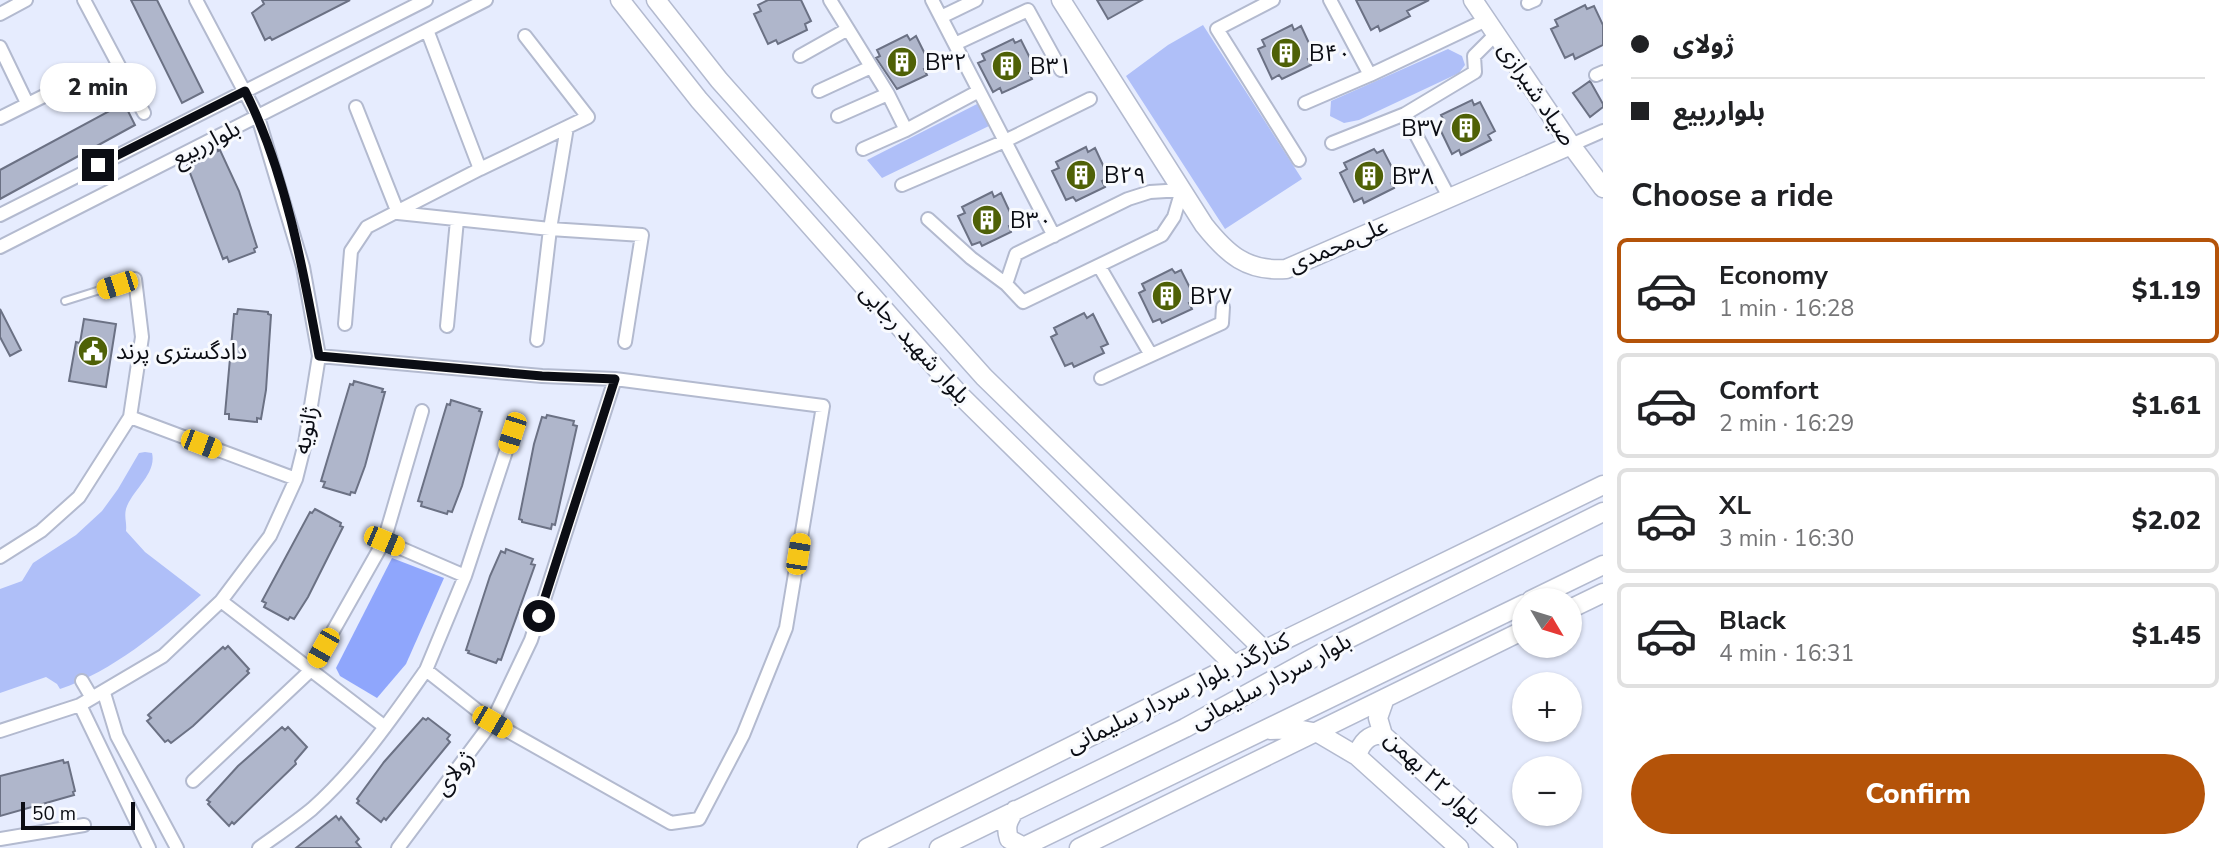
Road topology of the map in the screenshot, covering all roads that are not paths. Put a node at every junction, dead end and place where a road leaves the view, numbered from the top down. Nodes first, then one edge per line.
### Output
1 (26, 0) edge
2 (84, 0) edge
3 (196, 0) edge
4 (426, 0) edge
5 (486, 0) edge
6 (620, 0) edge
7 (656, 0) edge
8 (830, 0) edge
9 (932, 0) edge
10 (976, 0) edge
11 (1061, 0) edge
12 (1273, 0) edge
13 (1330, 0) edge
14 (1473, 0) edge
15 (0, 14) edge
16 (941, 17) junction
17 (1491, 27) junction
18 (848, 29) junction
19 (427, 30) junction
20 (525, 36) dead end
21 (955, 44) junction
22 (0, 47) edge
23 (800, 56) dead end
24 (871, 67) junction
25 (1061, 70) dead end
26 (1370, 75) junction
27 (68, 84) dead end
28 (245, 91) junction
29 (819, 91) dead end
30 (979, 91) junction
31 (888, 94) junction
32 (1090, 99) dead end
33 (27, 103) junction
34 (1305, 103) dead end
35 (356, 107) dead end
36 (144, 113) dead end
37 (1405, 114) junction
38 (838, 116) dead end
39 (258, 117) junction
40 (0, 118) edge
41 (567, 127) junction
42 (906, 130) junction
43 (1603, 131) edge
44 (1005, 141) junction
45 (1332, 143) dead end
46 (1571, 145) junction
47 (863, 149) dead end
48 (1299, 160) dead end
49 (480, 169) junction
50 (902, 184) dead end
51 (1603, 188) edge
52 (1182, 190) junction
53 (1449, 197) junction
54 (398, 213) junction
55 (0, 215) edge
56 (928, 219) dead end
57 (457, 220) junction
58 (550, 229) junction
59 (1054, 236) junction
60 (0, 247) edge
61 (1099, 266) junction
62 (135, 279) joint
63 (1006, 284) junction
64 (65, 301) dead end
65 (1223, 307) dead end
66 (345, 324) dead end
67 (447, 326) dead end
68 (537, 340) dead end
69 (625, 342) dead end
70 (1151, 355) junction
71 (319, 356) junction
72 (1101, 378) dead end
73 (615, 379) junction
74 (422, 411) dead end
75 (130, 418) junction
76 (512, 433) dead end
77 (296, 480) junction
78 (1603, 485) edge
79 (1603, 512) edge
80 (384, 541) junction
81 (1160, 548) junction
82 (0, 556) edge
83 (1603, 565) edge
84 (1135, 568) junction
85 (466, 576) junction
86 (1556, 588) edge
87 (1603, 593) edge
88 (221, 601) junction
89 (1582, 603) edge
90 (1512, 610) edge
91 (1512, 637) edge
92 (1264, 650) junction
93 (1235, 666) junction
94 (311, 670) junction
95 (426, 670) junction
96 (82, 681) dead end
97 (98, 696) junction
98 (1385, 698) junction
99 (80, 705) junction
100 (492, 722) junction
101 (385, 727) junction
102 (1261, 730) junction
103 (0, 731) edge
104 (1318, 733) junction
105 (1383, 735) junction
106 (1357, 756) junction
107 (193, 781) dead end
108 (1015, 810) junction
109 (84, 825) dead end
110 (0, 839) edge
111 (944, 846) edge
112 (1023, 847) edge
113 (149, 848) edge
114 (177, 848) edge
115 (259, 848) edge
116 (398, 848) edge
117 (867, 848) edge
118 (972, 848) edge
119 (1079, 848) edge
120 (1459, 848) edge
121 (1508, 848) edge

1 - 15 street
2 - 36 street
3 - 28 street, ژانویه
4 - 28 street, بلوارربیع
5 - 19 street, بلوارربیع
6 - 84 main road, بلوار شهید رجایی
7 - 81 main road, بلوار شهید رجایی
8 - 18 street
9 - 16 street
10 - 16 street
11 - 52 main road, علی‌محمدی
12 - 48 street
13 - 26 street
14 - 17 main road, صیاد شیرازی
16 - 21 street
17 - 26 street
17 - 37 street
17 - 46 main road, صیاد شیرازی
18 - 23 street
18 - 24 street
19 - 39 street, بلوارربیع
19 - 49 street
20 - 41 street
21 - 25 street
21 - 30 street
22 - 33 street
24 - 29 street
24 - 31 street
26 - 34 street
27 - 33 street
28 - 39 street, ژانویه
28 - 55 street, بلوارربیع
30 - 42 street
30 - 44 street
31 - 38 street
31 - 42 street
32 - 44 street
33 - 40 street
35 - 54 street
37 - 45 street
37 - 53 street
39 - 60 street, بلوارربیع
39 - 71 street, ژانویه
41 - 49 street
41 - 58 street
42 - 47 street
43 - 46 street
44 - 50 street
44 - 59 street
46 - 51 main road, صیاد شیرازی
46 - 53 main road, علی‌محمدی
49 - 54 street
52 - 53 main road, علی‌محمدی
52 - 59 street
52 - 61 street
54 - 57 street
54 - 66 street
56 - 63 street
57 - 58 street
57 - 67 street
58 - 68 street
58 - 69 street
59 - 63 street
61 - 63 street
61 - 70 street
62 - 64 lane
62 - 75 street
65 - 70 street
70 - 72 street
71 - 73 street
71 - 77 street, ژانویه
73 - 100 street, ژولای
73 - 100 street
74 - 80 street
75 - 77 street
75 - 82 street
76 - 85 street
77 - 88 street, ژانویه
78 - 92 main road, کنارگذر بلوار سردار سلیمانی
79 - 108 main road, بلوار سردار سلیمانی
80 - 85 street
80 - 94 street
81 - 84 main road
81 - 92 main road, بلوار شهید رجایی
83 - 86 main road
84 - 93 main road, بلوار شهید رجایی
85 - 95 street
87 - 89 main road
88 - 94 street
88 - 97 street, ژانویه
90 - 102 main road, بلوار سردار سلیمانی
91 - 98 main road
92 - 93 main road, کنارگذر بلوار سردار سلیمانی
93 - 117 main road, کنارگذر بلوار سردار سلیمانی
94 - 101 street
94 - 107 street
95 - 100 street
95 - 101 street
96 - 97 street
97 - 99 street, ژانویه
97 - 114 street
98 - 104 main road
98 - 105 main road, بلوار ۲۲ بهمن
99 - 103 street, ژانویه
99 - 113 street
100 - 116 street, ژولای
101 - 115 street
102 - 104 main road
102 - 112 main road, بلوار سردار سلیمانی
104 - 106 main road, بلوار ۲۲ بهمن
104 - 119 main road
105 - 106 main road
105 - 121 main road, بلوار ۲۲ بهمن
106 - 120 main road, بلوار ۲۲ بهمن
108 - 111 main road, بلوار سردار سلیمانی
108 - 112 main road
109 - 110 street
111 - 118 main road

